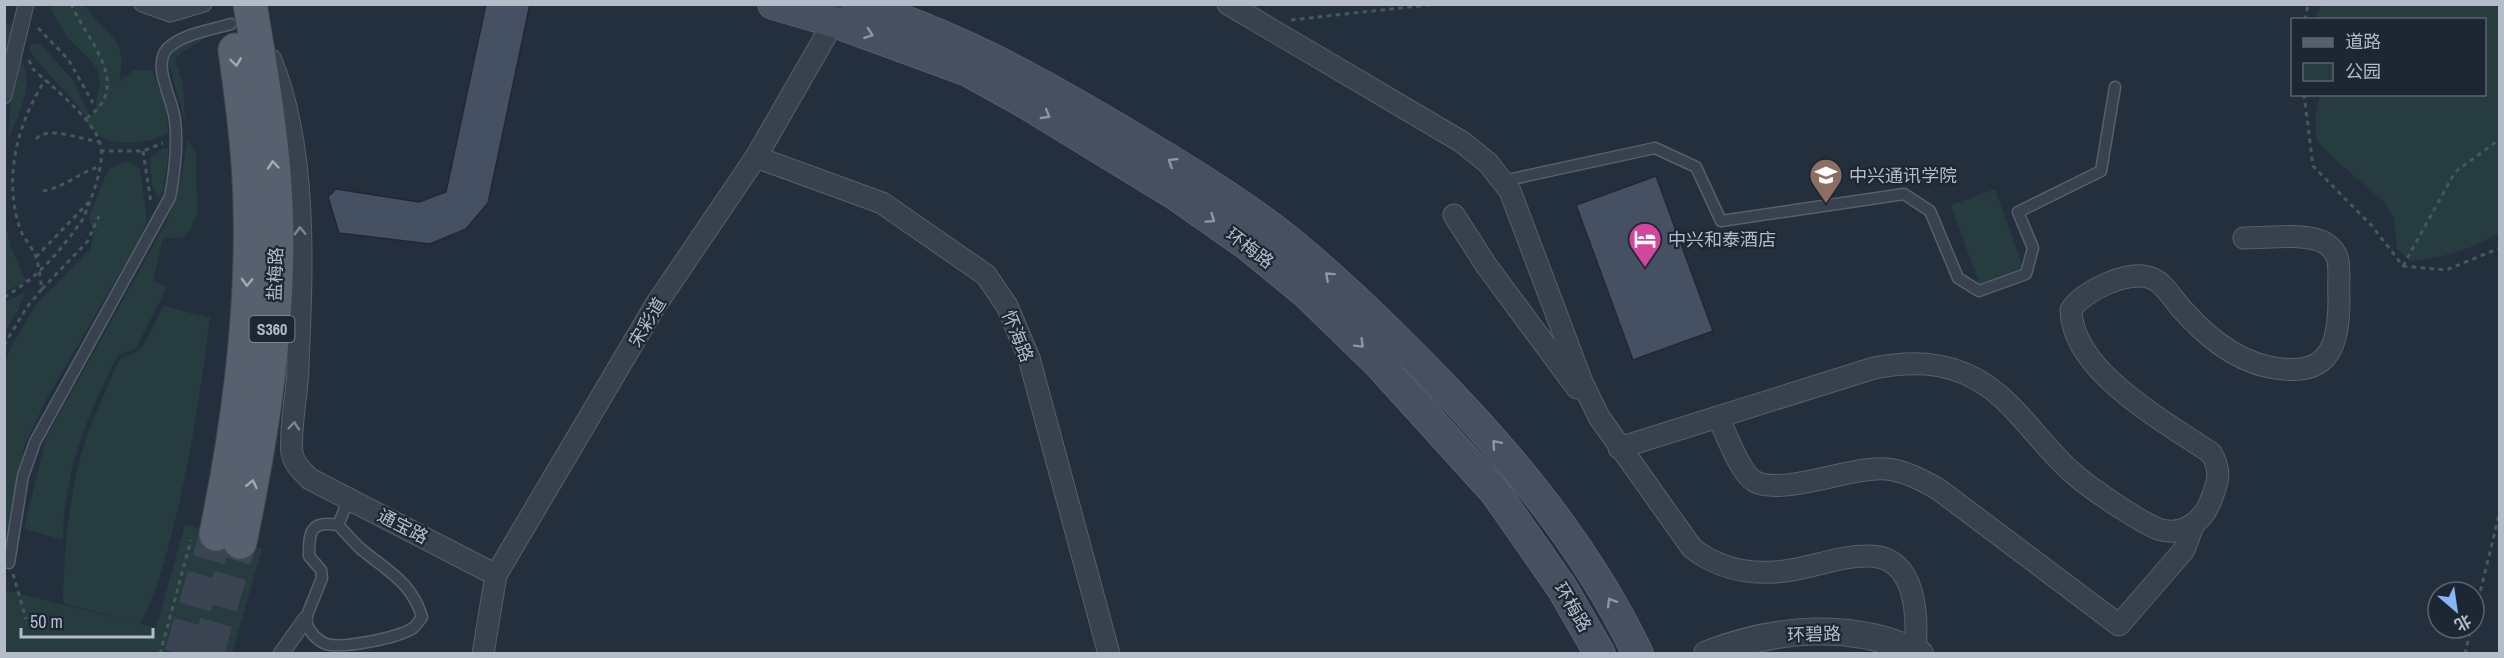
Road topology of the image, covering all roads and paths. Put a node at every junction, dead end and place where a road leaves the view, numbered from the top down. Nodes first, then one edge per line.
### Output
1 (26, 4) edge
2 (71, 4) edge
3 (142, 4) edge
4 (204, 4) edge
5 (773, 4) edge
6 (1228, 4) edge
7 (1436, 4) edge
8 (845, 10) edge
9 (240, 11) edge
10 (1262, 23) junction
11 (21, 24) junction
12 (45, 80) junction
13 (2115, 87) dead end
14 (4, 96) edge
15 (2304, 96) edge
16 (93, 103) dead end
17 (84, 120) junction
18 (36, 139) dead end
19 (2499, 139) edge
20 (176, 140) junction
21 (100, 142) junction
22 (100, 151) junction
23 (143, 151) junction
24 (756, 157) junction
25 (98, 167) junction
26 (1503, 181) junction
27 (43, 191) dead end
28 (92, 198) junction
29 (1454, 215) dead end
30 (99, 216) dead end
31 (160, 219) junction
32 (2244, 238) dead end
33 (2499, 248) edge
34 (36, 257) junction
35 (2403, 266) junction
36 (42, 289) junction
37 (4, 297) edge
38 (4, 345) edge
39 (1599, 417) junction
40 (1718, 417) junction
41 (1619, 448) junction
42 (349, 499) junction
43 (2499, 511) edge
44 (338, 525) junction
45 (2193, 526) junction
46 (216, 536) joint
47 (9, 563) joint
48 (496, 574) junction
49 (2483, 580) edge
50 (26, 619) dead end
51 (305, 620) junction
52 (1918, 652) edge
53 (160, 654) edge
54 (281, 654) edge
55 (483, 654) edge
56 (1109, 654) edge
57 (1600, 654) edge
58 (1638, 654) edge
59 (1707, 654) edge

1 - 11 street
2 - 17 path
3 - 4 street
5 - 8 main road, 环梅路
6 - 10 street
7 - 10 path
8 - 24 street, 宋彩道
8 -> 57 main road, 环梅路
58 -> 8 main road, 环梅路
9 - 20 lane
42 -> 9 street, 通宝路
9 - 46 main road, 盐梅路 / S360
10 - 26 street
11 - 12 path
11 - 14 street
11 - 16 path
12 - 17 path
12 - 34 path
13 - 26 lane
15 - 35 path
17 - 21 path
18 - 21 path
19 - 35 path
20 - 23 path
20 - 31 lane
21 - 22 path
22 - 23 path
22 - 25 path
23 - 31 path
24 - 48 street, 宋彩道
24 - 56 street, 怀海路
25 - 27 path
25 - 28 path
26 - 39 street
28 - 34 path
28 - 37 path, bridge
29 - 39 street
30 - 36 path
31 - 47 lane
32 - 45 street
33 - 35 path
34 - 36 path
36 - 38 path
39 - 41 street
40 - 41 street
40 - 45 street
40 - 45 street
41 - 52 street
42 - 44 lane
42 - 48 street, 通宝路
43 - 49 path
44 - 51 lane
44 - 51 lane
46 - 53 path
47 - 50 path
48 - 55 street, 宋彩道
51 - 54 street
52 - 59 street, 环碧路

